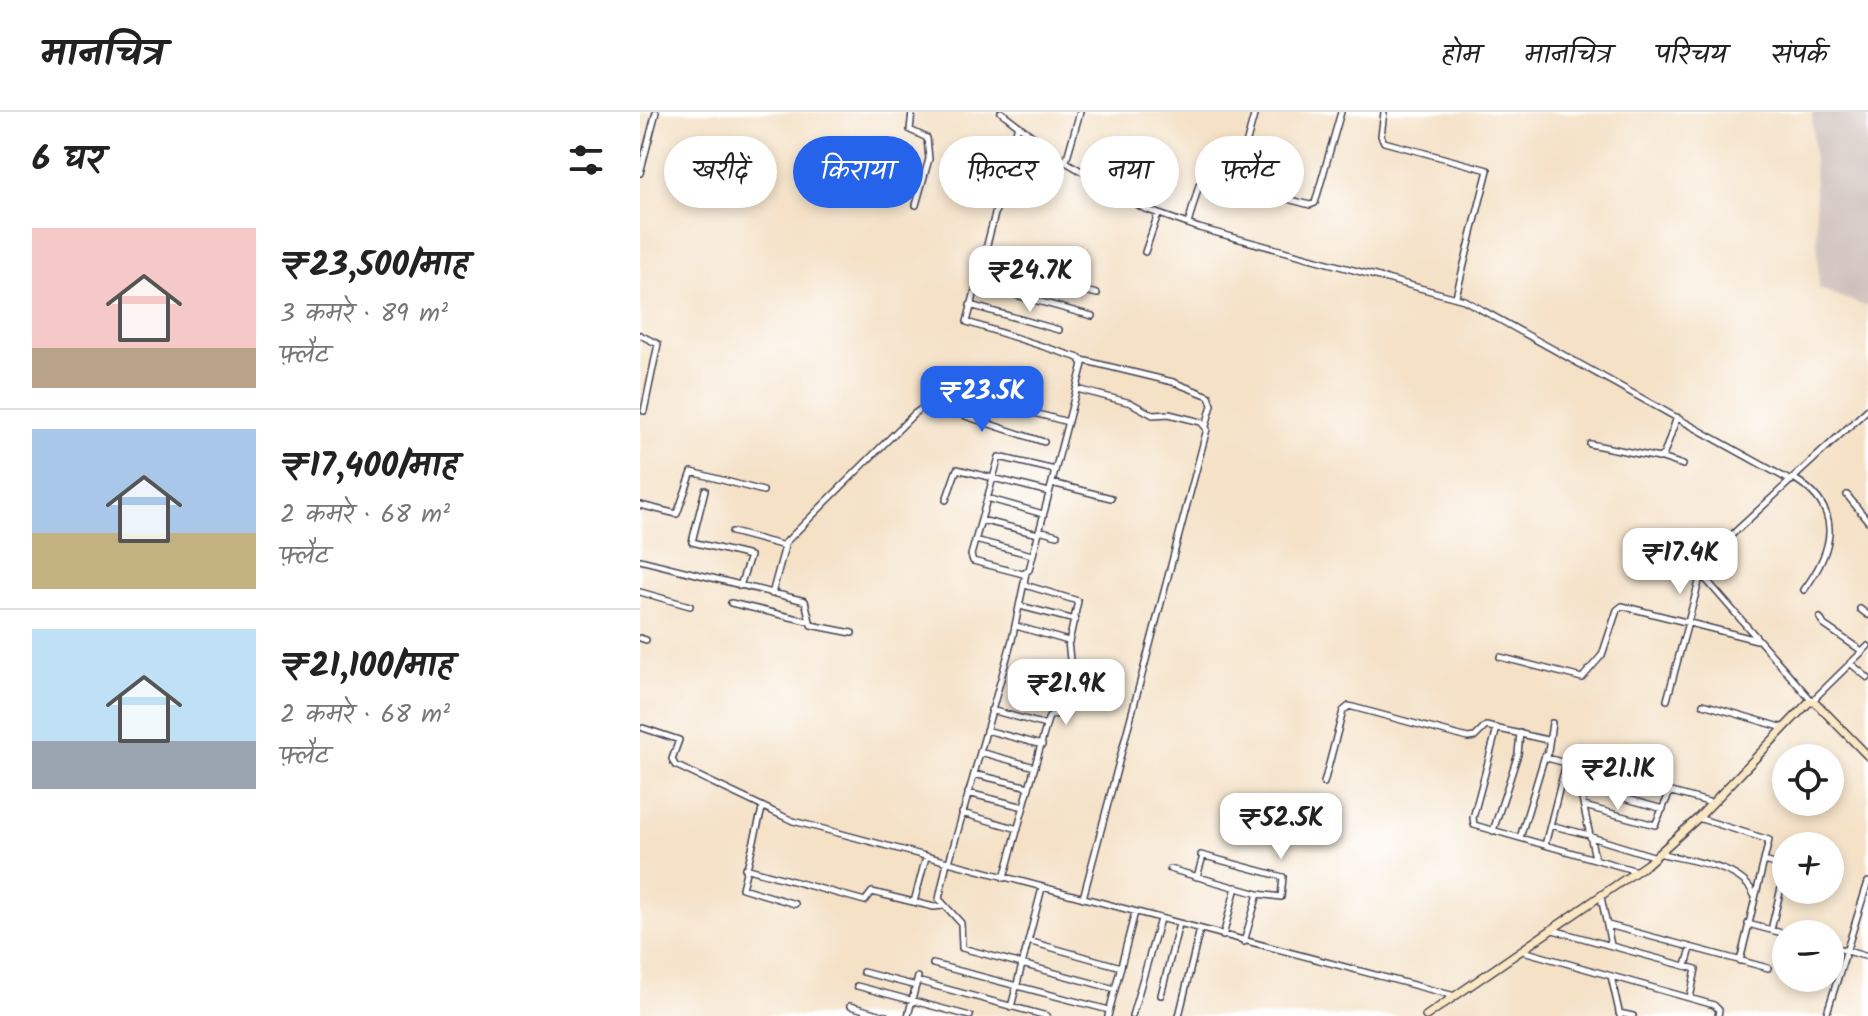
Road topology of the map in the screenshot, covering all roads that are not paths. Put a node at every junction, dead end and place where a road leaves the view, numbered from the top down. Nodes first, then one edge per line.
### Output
1 (656, 112) edge
2 (912, 112) edge
3 (1001, 112) edge
4 (1080, 112) edge
5 (1255, 112) edge
6 (1341, 112) edge
7 (1384, 112) edge
8 (1018, 125) junction
9 (923, 136) edge
10 (923, 136) edge
11 (1248, 136) edge
12 (1066, 162) junction
13 (640, 173) edge
14 (923, 178) edge
15 (1195, 202) edge
16 (1304, 203) edge
17 (1158, 214) junction
18 (1188, 224) junction
19 (1145, 252) dead end
20 (981, 264) junction
21 (976, 284) junction
22 (1097, 294) dead end
23 (1456, 296) junction
24 (970, 305) junction
25 (1092, 316) dead end
26 (1059, 330) dead end
27 (640, 335) edge
28 (1082, 360) junction
29 (1077, 389) junction
30 (928, 404) junction
31 (1868, 409) edge
32 (644, 411) dead end
33 (1677, 417) junction
34 (1068, 422) junction
35 (1206, 426) junction
36 (1044, 442) dead end
37 (1590, 444) dead end
38 (1661, 458) junction
39 (1683, 465) dead end
40 (1055, 470) junction
41 (992, 478) junction
42 (1793, 480) junction
43 (1052, 483) junction
44 (705, 490) dead end
45 (763, 491) dead end
46 (1049, 492) junction
47 (1847, 495) dead end
48 (987, 498) junction
49 (1111, 498) dead end
50 (946, 500) dead end
51 (640, 505) edge
52 (1043, 514) junction
53 (981, 520) junction
54 (1868, 521) edge
55 (732, 532) dead end
56 (1038, 532) junction
57 (1057, 535) dead end
58 (975, 540) junction
59 (783, 545) junction
60 (1032, 555) junction
61 (640, 560) edge
62 (1026, 573) junction
63 (1700, 578) junction
64 (1025, 585) junction
65 (740, 586) junction
66 (1804, 590) dead end
67 (640, 592) edge
68 (772, 594) junction
69 (731, 603) dead end
70 (690, 606) dead end
71 (1020, 606) junction
72 (1860, 609) dead end
73 (1868, 615) edge
74 (1820, 618) dead end
75 (1075, 620) junction
76 (807, 621) junction
77 (1688, 622) junction
78 (1016, 626) junction
79 (852, 633) dead end
80 (1758, 641) junction
81 (1069, 642) junction
82 (1868, 646) edge
83 (1862, 651) junction
84 (1500, 657) dead end
85 (1850, 663) junction
86 (1868, 678) edge
87 (1667, 700) dead end
88 (1812, 701) junction
89 (1703, 704) dead end
90 (991, 710) junction
91 (1552, 723) dead end
92 (1046, 725) junction
93 (643, 728) dead end
94 (1497, 728) junction
95 (1785, 728) junction
96 (986, 730) junction
97 (1520, 733) junction
98 (1547, 740) junction
99 (1042, 745) junction
100 (980, 752) junction
101 (1545, 755) junction
102 (1868, 756) edge
103 (1566, 763) junction
104 (1035, 767) junction
105 (1583, 767) junction
106 (974, 774) junction
107 (1324, 783) dead end
108 (1581, 786) junction
109 (1029, 787) junction
110 (1670, 792) junction
111 (968, 793) junction
112 (1712, 803) junction
113 (1584, 806) junction
114 (1024, 807) junction
115 (762, 809) junction
116 (1663, 809) junction
117 (962, 813) junction
118 (1698, 818) junction
119 (1550, 825) junction
120 (1018, 829) junction
121 (1493, 831) junction
122 (1590, 836) junction
123 (1520, 838) junction
124 (1545, 845) junction
125 (1658, 855) junction
126 (926, 857) junction
127 (1595, 858) junction
128 (1764, 861) junction
129 (948, 862) junction
130 (1772, 863) edge
131 (745, 868) junction
132 (1170, 869) dead end
133 (1637, 871) junction
134 (1197, 877) junction
135 (1004, 878) junction
136 (1868, 882) edge
137 (1236, 887) junction
138 (1042, 888) junction
139 (1258, 894) junction
140 (1601, 897) junction
141 (1754, 897) junction
142 (1083, 898) junction
143 (914, 902) junction
144 (795, 904) dead end
145 (1777, 904) edge
146 (943, 906) junction
147 (1135, 912) junction
148 (1160, 919) junction
149 (1179, 924) junction
150 (1748, 924) junction
151 (1608, 925) junction
152 (1200, 929) junction
153 (1552, 930) junction
154 (1771, 930) joint
155 (1223, 936) junction
156 (1028, 941) junction
157 (1244, 942) junction
158 (1611, 945) junction
159 (1691, 948) junction
160 (1523, 951) junction
161 (1845, 951) junction
162 (1868, 957) edge
163 (1740, 961) junction
164 (933, 964) dead end
165 (1021, 965) junction
166 (1686, 966) junction
167 (1121, 967) junction
168 (1768, 968) dead end
169 (863, 972) dead end
170 (1611, 976) junction
171 (917, 981) junction
172 (857, 986) dead end
173 (1016, 987) junction
174 (1115, 989) junction
175 (1161, 995) dead end
176 (1456, 996) junction
177 (1690, 998) junction
178 (912, 1001) junction
179 (850, 1006) dead end
180 (1011, 1007) junction
181 (1109, 1013) edge
182 (1616, 1013) edge
183 (886, 1016) edge
184 (908, 1016) edge
185 (970, 1016) edge
186 (1047, 1016) edge
187 (1132, 1016) edge
188 (1179, 1016) edge
189 (1426, 1016) edge
190 (1633, 1016) edge
191 (1718, 1016) edge
192 (1826, 1016) edge

1 - 13 street
2 - 9 street
3 - 8 street
4 - 12 street
5 - 11 street
6 - 16 street
7 - 23 street
8 - 12 street
8 - 20 street
10 - 14 street
12 - 17 street
15 - 18 street
17 - 18 street
17 - 19 street
18 - 23 street
20 - 21 street
20 - 22 street
21 - 24 street
21 - 25 street
23 - 33 street
24 - 26 street
24 - 28 street
27 - 32 street
28 - 29 street
28 - 35 street
29 - 34 street
29 - 35 street
30 - 34 street
30 - 36 street
30 - 59 street
31 - 42 street
33 - 38 street
33 - 42 street
34 - 40 street
35 - 142 street
37 - 38 street
38 - 39 street
40 - 41 street
40 - 43 street
41 - 46 street
41 - 48 street
41 - 50 street
42 - 63 street
42 - 66 street
43 - 46 street
43 - 49 street
44 - 65 street
45 - 51 street
46 - 52 street
47 - 54 street
48 - 52 street
48 - 53 street
52 - 56 street
53 - 56 street
53 - 58 street
55 - 59 street
56 - 57 street
56 - 60 street
58 - 60 street
58 - 62 street
59 - 68 street
60 - 62 street
61 - 65 street
62 - 64 street
63 - 77 street
63 - 80 street
64 - 71 street
64 - 75 street
65 - 68 street
67 - 70 street
68 - 76 street
69 - 76 street
71 - 75 street
71 - 78 street
72 - 73 street
74 - 83 street
75 - 81 street
76 - 79 street
77 - 80 street
77 - 84 street
77 - 87 street
78 - 81 street
78 - 90 street
80 - 88 street
81 - 92 street
82 - 83 street
83 - 85 street
85 - 86 street
85 - 88 street
88 - 95 street
88 - 102 street
89 - 95 street
90 - 92 street
90 - 96 street
91 - 98 street
92 - 99 street
93 - 115 street
94 - 97 street
94 - 107 street
94 - 121 street
95 - 112 street
96 - 99 street
96 - 100 street
97 - 98 street
97 - 121 street
98 - 101 street
99 - 104 street
100 - 104 street
100 - 106 street
101 - 103 street
101 - 123 street
103 - 105 street
103 - 119 street
104 - 109 street
105 - 108 street
105 - 110 street
106 - 109 street
106 - 111 street
108 - 113 street
108 - 116 street
109 - 114 street
110 - 112 street
110 - 116 street
111 - 114 street
111 - 117 street
112 - 118 street
113 - 116 street
113 - 122 street
114 - 120 street
115 - 126 street
115 - 131 street
117 - 120 street
117 - 129 street
118 - 125 street
118 - 128 street
119 - 122 street
119 - 124 street
120 - 135 street
121 - 123 street
122 - 125 street
122 - 127 street
123 - 124 street
124 - 127 street
125 - 133 street
125 - 141 street
126 - 129 street
126 - 143 street
127 - 133 street
128 - 130 street
128 - 141 street
129 - 135 street
129 - 146 street
131 - 143 street
131 - 144 street
132 - 134 street
133 - 140 street
134 - 137 street
134 - 139 street
135 - 138 street
136 - 161 street
137 - 139 street
137 - 155 street
138 - 142 street
138 - 156 street
139 - 157 street
140 - 151 street
140 - 153 street
141 - 150 street
142 - 147 street
143 - 146 street
145 - 154 street
146 - 165 street
147 - 148 street
147 - 167 street
148 - 149 street
148 - 187 street
149 - 152 street
149 - 175 street
150 - 154 street
150 - 163 street
151 - 158 street
151 - 159 street
152 - 155 street
152 - 188 street
153 - 158 street
153 - 160 street
155 - 157 street
156 - 165 street
156 - 167 street
157 - 176 street
158 - 166 street
159 - 163 street
159 - 166 street
160 - 170 street
160 - 176 street
161 - 162 street
161 - 192 street
163 - 168 street
164 - 173 street
165 - 173 street
165 - 174 street
166 - 177 street
167 - 174 street
169 - 171 street
170 - 177 street
170 - 182 street
171 - 178 street
171 - 180 street
172 - 178 street
173 - 180 street
173 - 181 street
174 - 181 street
176 - 189 street
177 - 191 street
178 - 184 street
178 - 185 street
179 - 183 street
180 - 186 street
182 - 190 street

